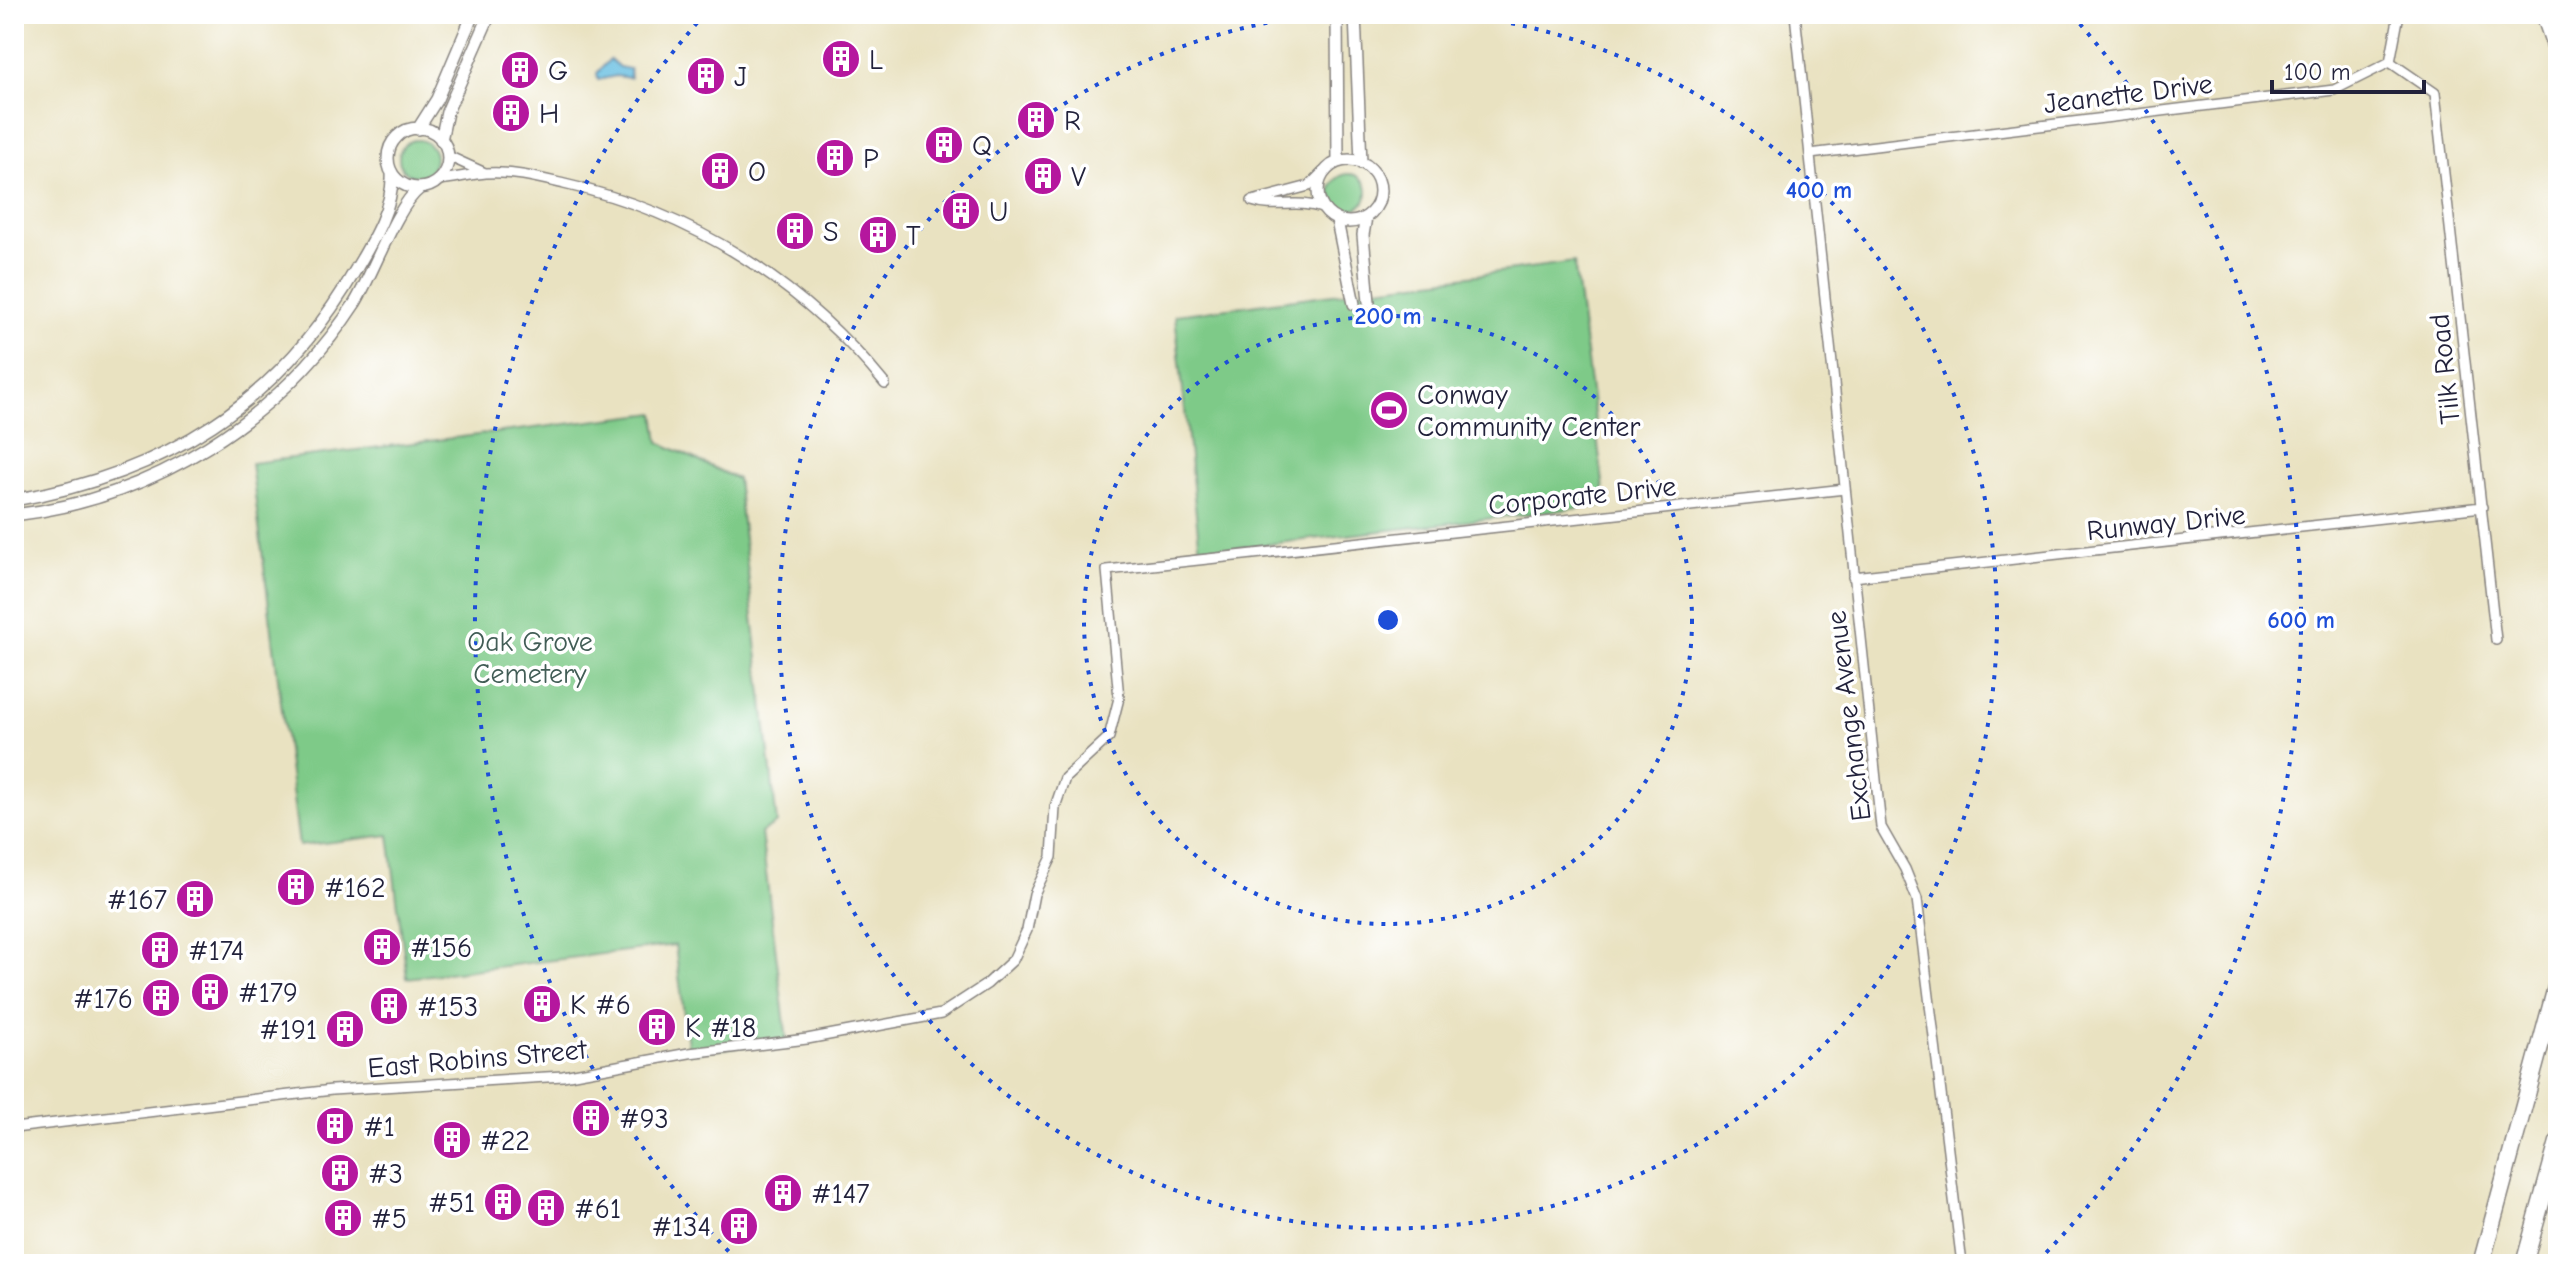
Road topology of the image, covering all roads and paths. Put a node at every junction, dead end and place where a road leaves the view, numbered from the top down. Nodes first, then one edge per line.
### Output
1 (473, 14) edge
2 (490, 14) edge
3 (1337, 14) edge
4 (1355, 14) edge
5 (1795, 14) edge
6 (2399, 14) edge
7 (2544, 14) edge
8 (2558, 54) edge
9 (2390, 62) junction
10 (418, 129) junction
11 (441, 140) junction
12 (1810, 154) junction
13 (448, 156) junction
14 (1338, 162) junction
15 (1361, 163) junction
16 (483, 172) junction
17 (1323, 172) junction
18 (392, 173) junction
19 (438, 180) junction
20 (420, 188) junction
21 (1322, 208) junction
22 (1366, 217) junction
23 (1337, 221) junction
24 (1369, 302) dead end
25 (1354, 304) dead end
26 (885, 384) dead end
27 (236, 409) junction
28 (204, 451) junction
29 (138, 467) junction
30 (1845, 489) junction
31 (14, 500) edge
32 (2482, 507) junction
33 (14, 515) edge
34 (1853, 577) junction
35 (2496, 640) dead end
36 (2558, 980) edge
37 (941, 1014) joint
38 (14, 1128) edge
39 (2558, 1142) edge
40 (1962, 1264) edge
41 (2481, 1264) edge
42 (2524, 1264) edge

1 - 10 street
2 - 11 street
3 - 14 street
4 - 15 street
5 - 12 street, Exchange Avenue
6 - 9 street
7 - 8 highway
9 - 12 street, Jeanette Drive
9 - 32 street, Tilk Road
10 - 11 street
10 - 18 street
11 - 13 street
12 - 30 street, Exchange Avenue
13 - 16 street
13 - 19 street
14 - 15 street
14 - 17 street
15 - 22 street
16 - 19 street
16 - 26 street
17 - 21 street
17 - 21 street
18 - 20 street
18 - 27 street
19 - 20 street
20 - 28 street
21 - 23 street
22 - 23 street
22 - 24 street
23 - 25 street
27 - 28 street
27 - 29 street
28 - 29 street
28 - 33 street
29 - 31 street
30 - 34 street, Exchange Avenue
30 - 37 street, Corporate Drive
32 - 34 street, Runway Drive
32 - 35 street, Tilk Road
34 - 40 street, Exchange Avenue
36 - 41 highway
37 - 38 street, East Robins Street
39 - 42 highway

